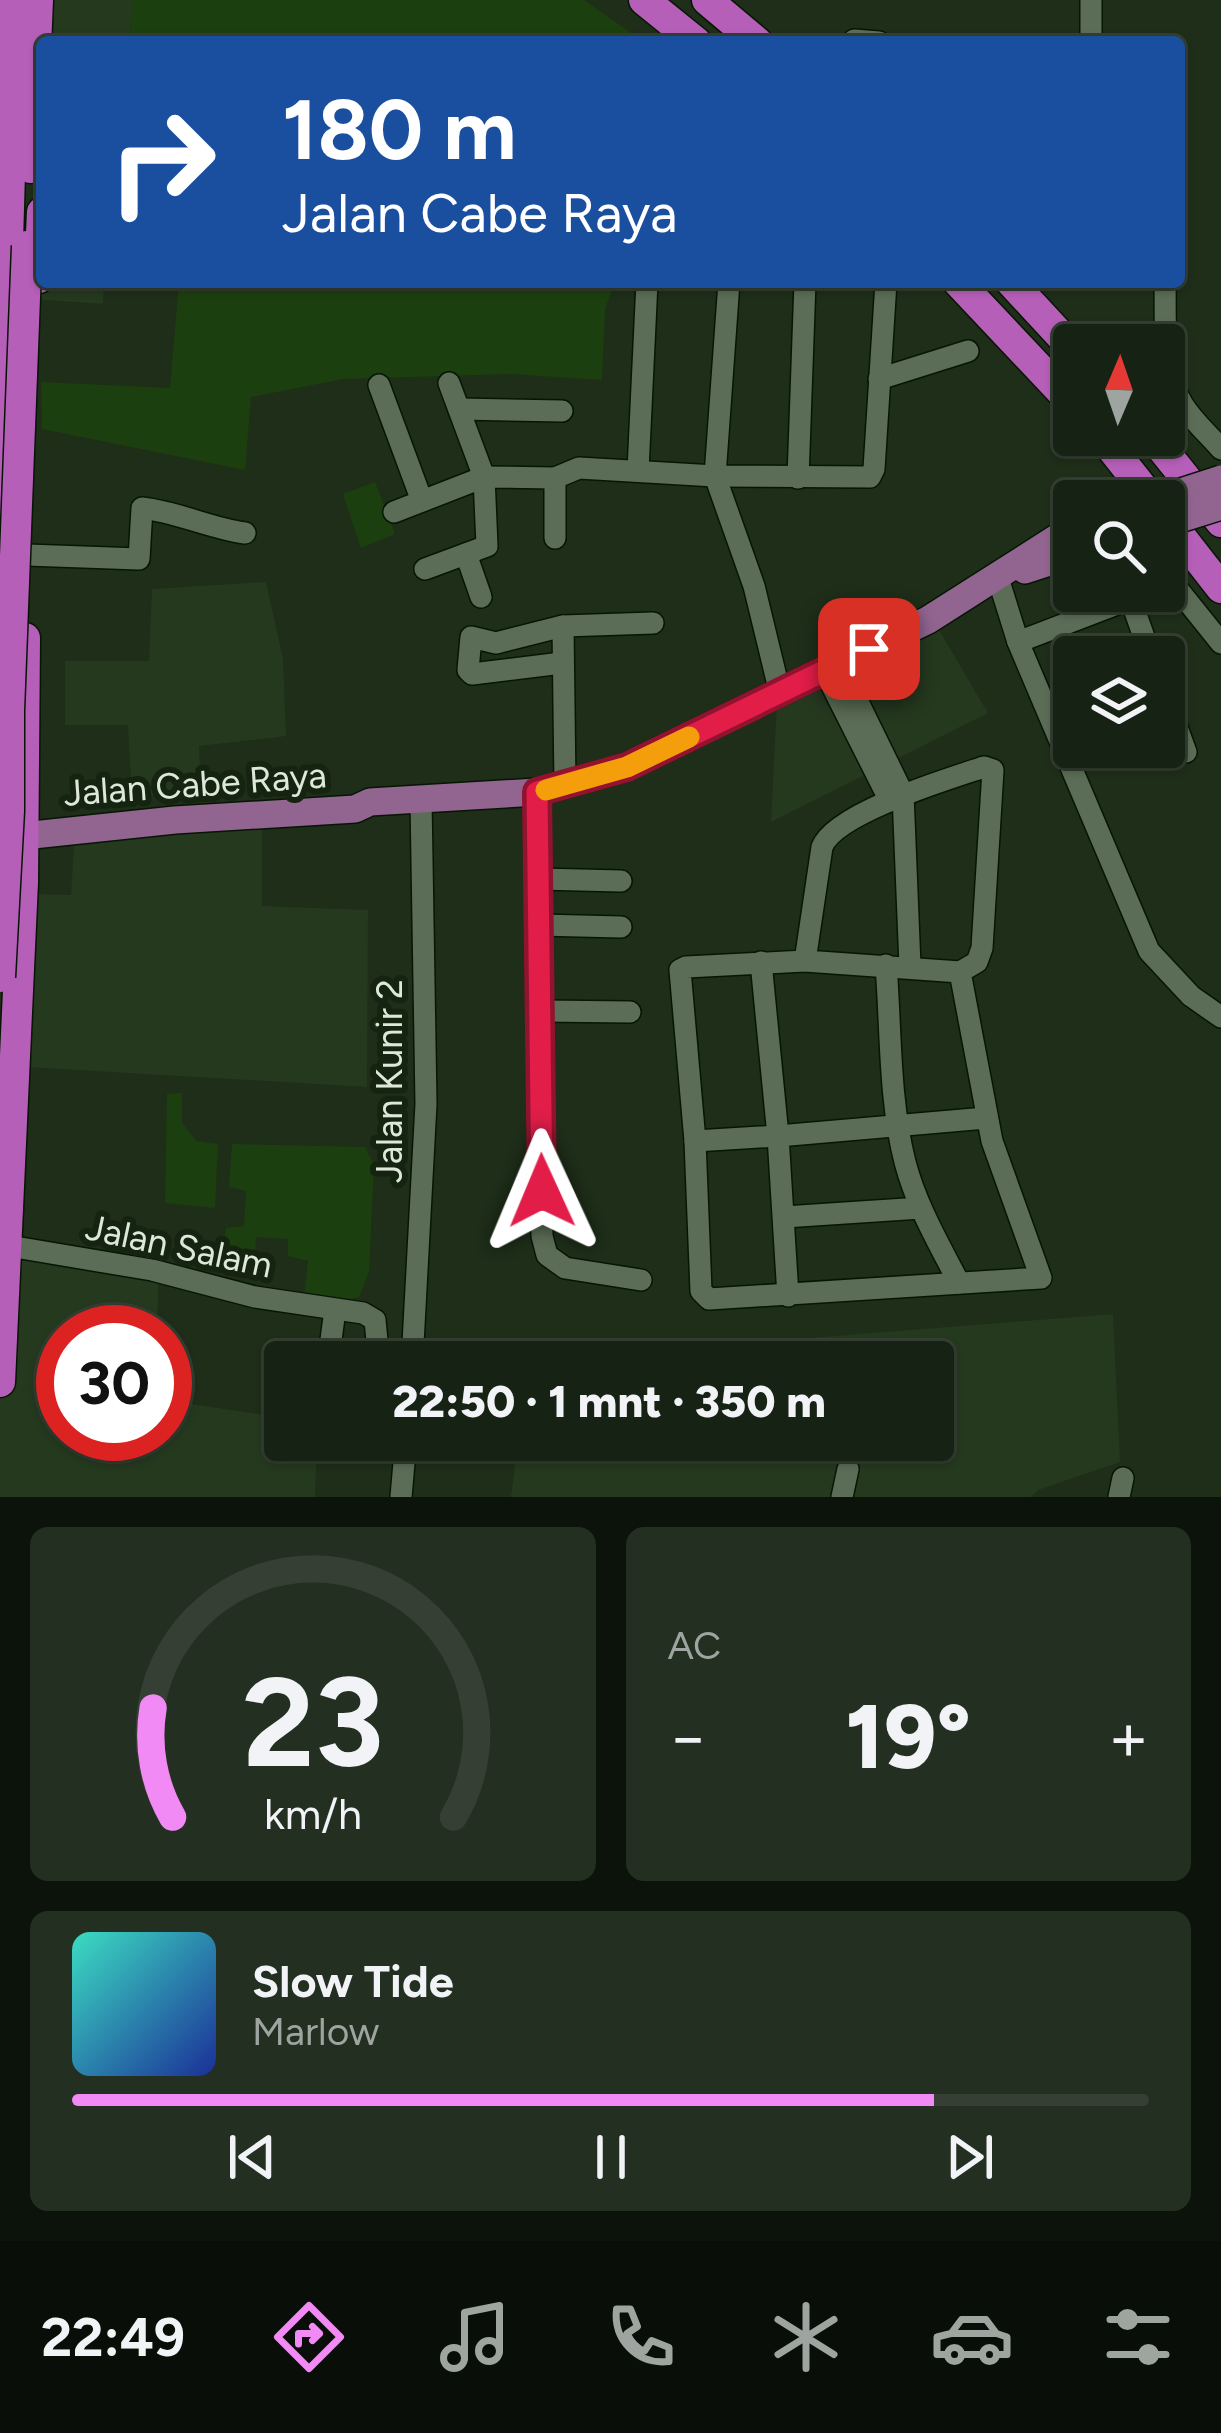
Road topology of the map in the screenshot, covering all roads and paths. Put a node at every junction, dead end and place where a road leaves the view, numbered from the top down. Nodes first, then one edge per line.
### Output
1 (4, 0) edge
2 (15, 0) edge
3 (39, 0) edge
4 (644, 0) edge
5 (707, 0) edge
6 (1091, 0) edge
7 (46, 36) edge
8 (689, 36) edge
9 (750, 36) edge
10 (1090, 36) edge
11 (0, 144) edge
12 (18, 246) junction
13 (39, 288) edge
14 (646, 288) edge
15 (729, 288) edge
16 (805, 288) edge
17 (886, 288) edge
18 (964, 288) edge
19 (1016, 288) edge
20 (1165, 288) edge
21 (1053, 328) edge
22 (968, 351) dead end
23 (879, 379) junction
24 (449, 383) dead end
25 (1053, 384) edge
26 (379, 385) dead end
27 (459, 409) junction
28 (562, 411) dead end
29 (1221, 449) edge
30 (1118, 456) edge
31 (1168, 456) edge
32 (638, 470) junction
33 (716, 476) junction
34 (484, 477) junction
35 (555, 478) junction
36 (798, 478) junction
37 (1221, 479) edge
38 (1136, 480) edge
39 (1185, 491) edge
40 (422, 501) junction
41 (1221, 506) edge
42 (394, 512) dead end
43 (1185, 517) edge
44 (0, 519) edge
45 (1221, 522) edge
46 (245, 533) dead end
47 (555, 538) dead end
48 (1053, 541) edge
49 (1185, 541) edge
50 (466, 554) junction
51 (27, 555) junction
52 (1053, 561) edge
53 (425, 569) dead end
54 (998, 578) junction
55 (1221, 588) edge
56 (481, 597) dead end
57 (1185, 598) edge
58 (653, 623) dead end
59 (562, 626) junction
60 (1144, 636) edge
61 (1018, 642) junction
62 (1221, 643) edge
63 (562, 663) junction
64 (831, 667) junction
65 (780, 693) junction
66 (12, 778) edge
67 (551, 789) junction
68 (896, 798) junction
69 (421, 800) junction
70 (12, 826) edge
71 (11, 879) edge
72 (539, 879) junction
73 (621, 881) dead end
74 (539, 925) junction
75 (621, 927) dead end
76 (805, 961) junction
77 (761, 962) junction
78 (886, 965) junction
79 (910, 966) junction
80 (960, 972) junction
81 (0, 977) edge
82 (541, 1011) junction
83 (630, 1012) dead end
84 (1221, 1017) edge
85 (986, 1118) junction
86 (899, 1127) junction
87 (778, 1136) junction
88 (695, 1141) junction
89 (921, 1208) junction
90 (784, 1217) junction
91 (9, 1246) junction
92 (641, 1280) dead end
93 (959, 1283) junction
94 (788, 1296) junction
95 (335, 1310) junction
96 (331, 1341) edge
97 (377, 1341) edge
98 (413, 1341) edge
99 (0, 1382) edge
100 (404, 1461) edge
101 (848, 1469) dead end
102 (401, 1497) edge
103 (842, 1497) edge

1 - 11 highway
2 - 12 highway
3 - 7 highway
3 - 12 highway
4 - 8 highway
5 - 9 highway
6 - 10 street
12 - 44 highway
12 - 81 highway, bridge
13 - 51 highway
14 - 32 street
15 - 33 street
16 - 36 street
17 - 23 street
18 - 25 highway
19 - 21 highway
20 - 29 street
22 - 23 street
23 - 36 street
24 - 27 street
26 - 40 street
27 - 28 street
27 - 34 street
30 - 38 highway
31 - 45 highway
32 - 33 street
32 - 35 street
33 - 36 street
33 - 65 street
34 - 35 street
34 - 40 street
34 - 50 street
35 - 47 street
37 - 39 main road, bridge
40 - 42 street
41 - 43 main road, bridge
46 - 51 street
48 - 54 main road, Jalan Cabe Raya
49 - 55 highway
50 - 53 street
50 - 56 street
51 - 66 highway
52 - 54 main road, Jalan Cabe Raya
54 - 61 street
54 - 64 main road, Jalan Cabe Raya
57 - 62 street
58 - 59 street
59 - 63 street
59 - 63 street
60 - 61 street
61 - 84 street
63 - 67 street
64 - 65 main road, Jalan Cabe Raya
64 - 68 street
65 - 67 main road, Jalan Cabe Raya
66 - 70 highway
67 - 69 main road, Jalan Cabe Raya
67 - 72 street
68 - 76 street
68 - 79 street
68 - 80 street
69 - 70 main road, Jalan Cabe Raya
69 - 98 street, Jalan Kunir 2
70 - 71 highway
71 - 91 highway
72 - 73 street
72 - 74 street
74 - 75 street
74 - 82 street
76 - 77 street
76 - 78 street
77 - 87 street
77 - 88 street
78 - 79 street
78 - 86 street
79 - 80 street
80 - 85 street
82 - 83 street
82 - 92 street
85 - 86 street
85 - 93 street
86 - 87 street
86 - 89 street
87 - 88 street
87 - 90 street
88 - 94 street
89 - 90 street
89 - 93 street
90 - 94 street
91 - 95 street, Jalan Salam
91 - 99 highway
93 - 94 street
95 - 96 street
95 - 97 street
100 - 102 street
101 - 103 street

